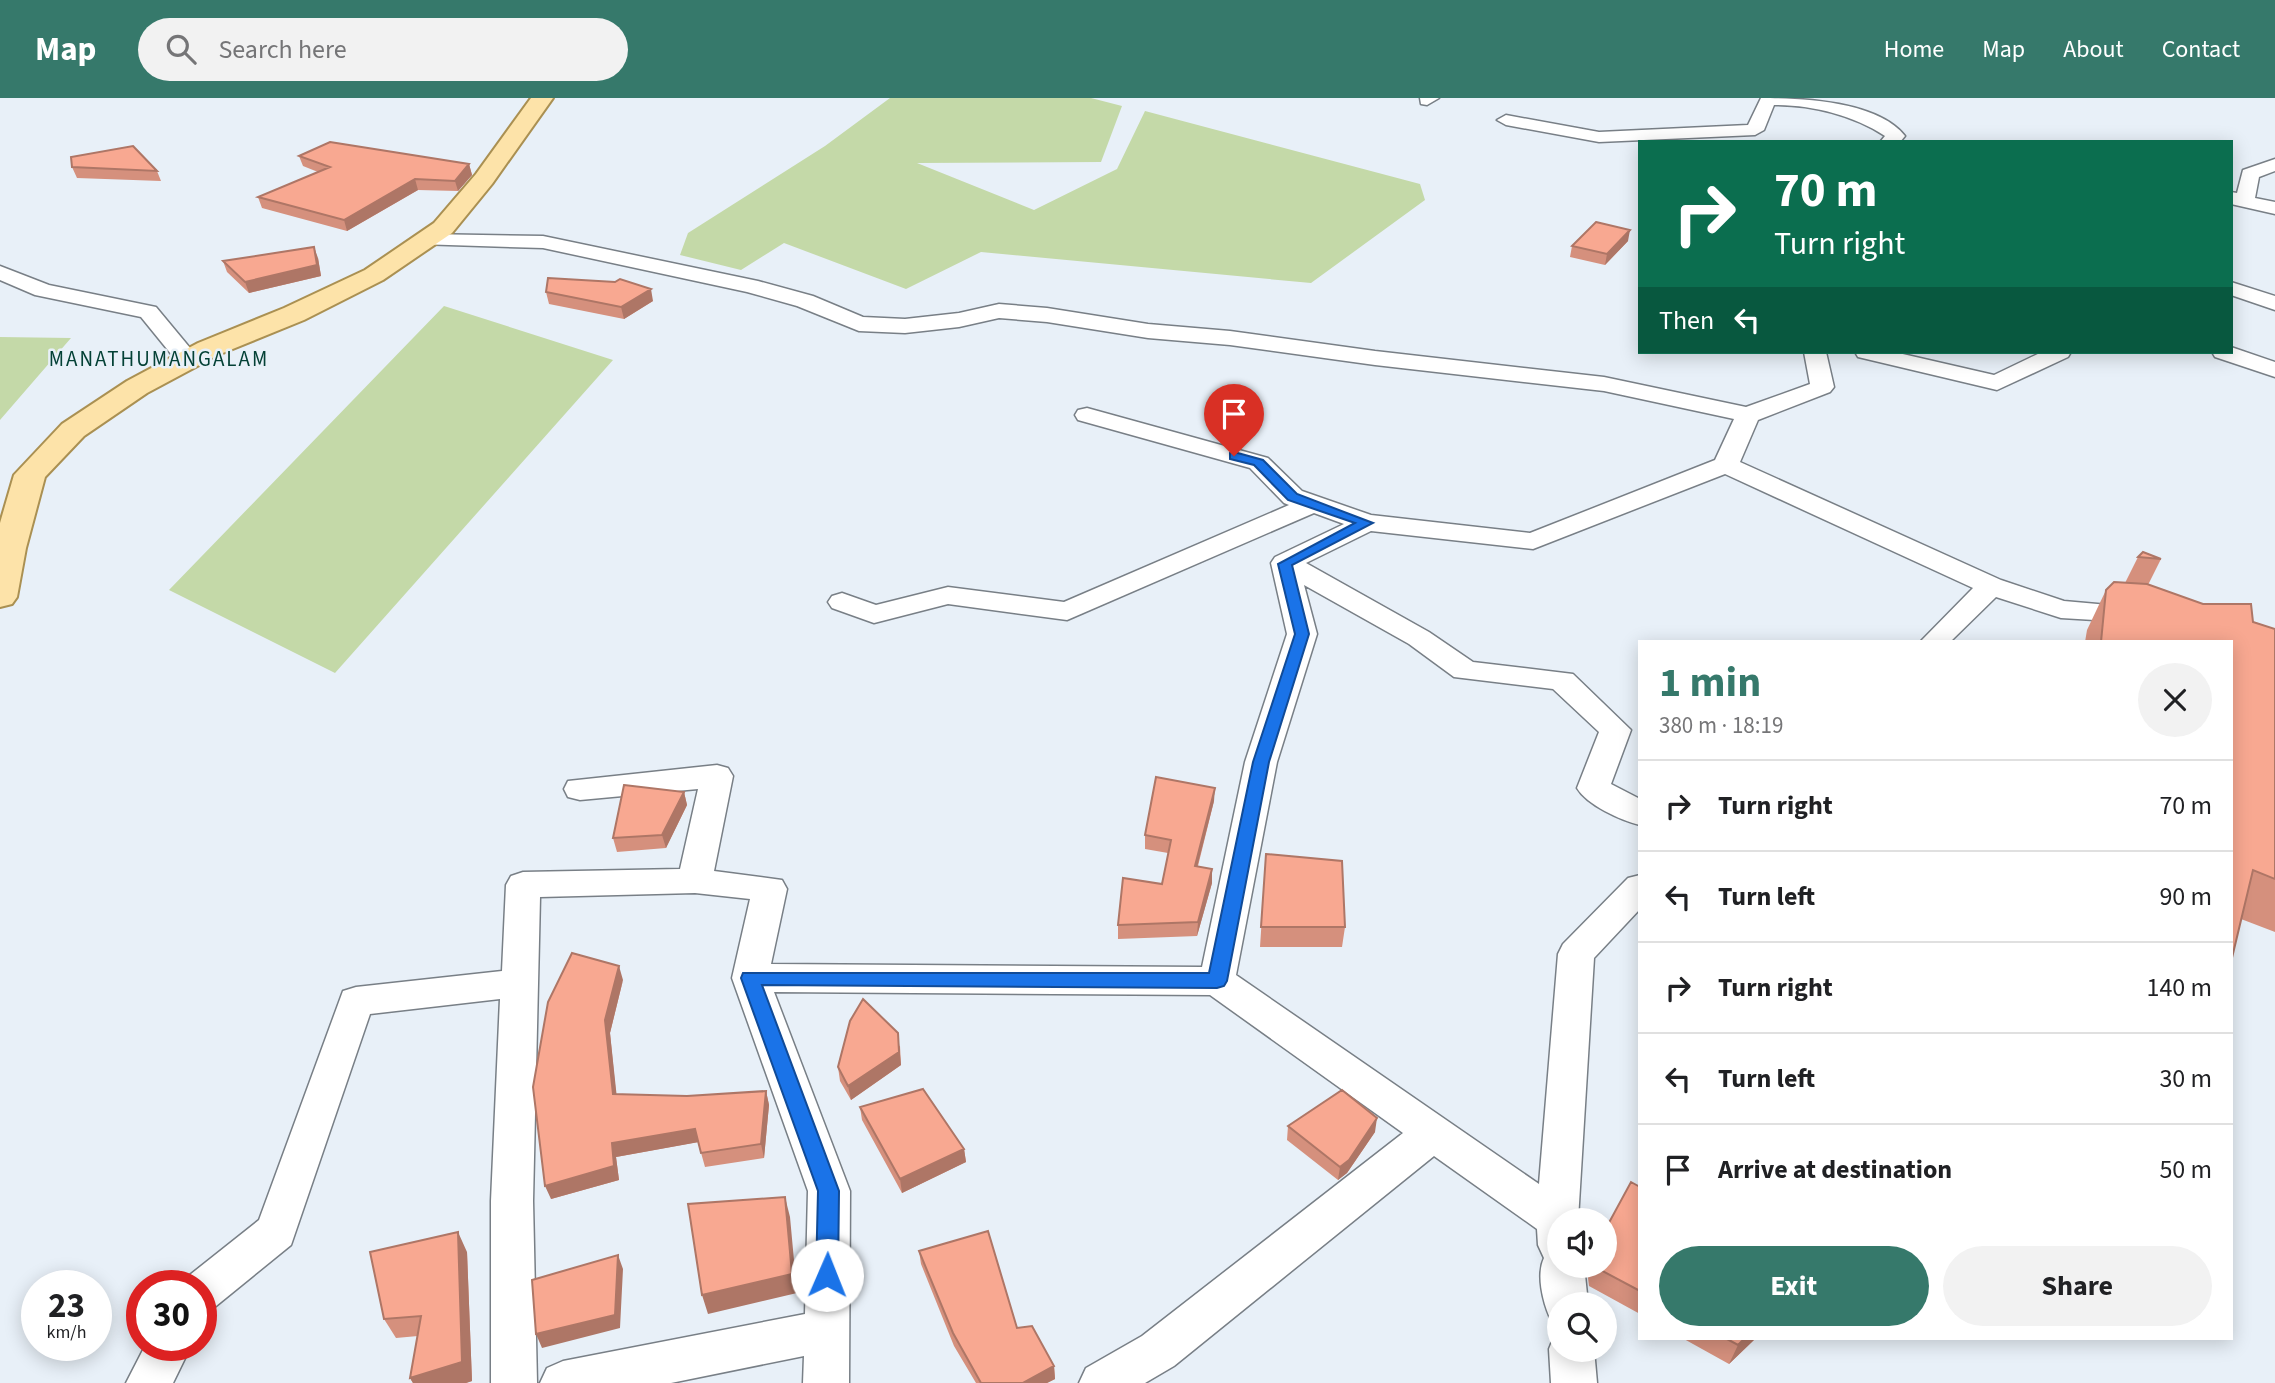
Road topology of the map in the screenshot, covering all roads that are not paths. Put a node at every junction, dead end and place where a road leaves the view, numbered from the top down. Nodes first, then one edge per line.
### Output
1 (542, 98) edge
2 (1765, 99) edge
3 (1884, 105) dead end
4 (1869, 118) junction
5 (1506, 120) dead end
6 (1891, 140) edge
7 (2275, 164) edge
8 (2238, 200) edge
9 (2275, 208) edge
10 (425, 240) junction
11 (0, 272) edge
12 (29, 284) junction
13 (2233, 289) edge
14 (0, 293) edge
15 (2275, 303) edge
16 (1815, 354) edge
17 (1874, 354) edge
18 (2056, 354) edge
19 (2229, 354) edge
20 (188, 360) junction
21 (2275, 370) edge
22 (1087, 415) dead end
23 (1748, 415) junction
24 (1726, 465) junction
25 (1313, 504) junction
26 (1367, 523) junction
27 (1285, 564) junction
28 (1991, 586) junction
29 (0, 597) edge
30 (842, 601) dead end
31 (1936, 640) edge
32 (2204, 640) edge
33 (580, 789) dead end
34 (1638, 813) edge
35 (695, 881) junction
36 (1638, 889) edge
37 (750, 978) junction
38 (1217, 981) junction
39 (519, 983) junction
40 (1433, 1133) junction
41 (1560, 1208) edge
42 (1547, 1223) edge
43 (217, 1279) edge
44 (826, 1331) junction
45 (161, 1361) edge
46 (1572, 1362) edge
47 (149, 1383) edge
48 (514, 1383) edge
49 (563, 1383) edge
50 (826, 1383) edge
51 (1102, 1383) edge
52 (1574, 1383) edge

1 - 10 main road
2 - 4 street
2 - 5 street
3 - 4 street
4 - 6 street
7 - 8 street
8 - 9 street
10 - 20 main road
10 - 23 street
11 - 12 street
12 - 14 street
12 - 20 street
13 - 15 street
16 - 23 street
17 - 18 street
19 - 21 street
20 - 29 main road
22 - 25 street
23 - 24 street
24 - 26 street
24 - 28 street
25 - 26 street
25 - 30 street
26 - 27 street
27 - 34 street
27 - 38 street
28 - 31 street
28 - 32 street
33 - 35 street
35 - 37 street
35 - 39 street
36 - 41 street
37 - 38 street
37 - 44 street
38 - 40 street
39 - 43 street
39 - 48 street
40 - 42 street
40 - 51 street
44 - 49 street
44 - 50 street
45 - 47 street
46 - 52 street

